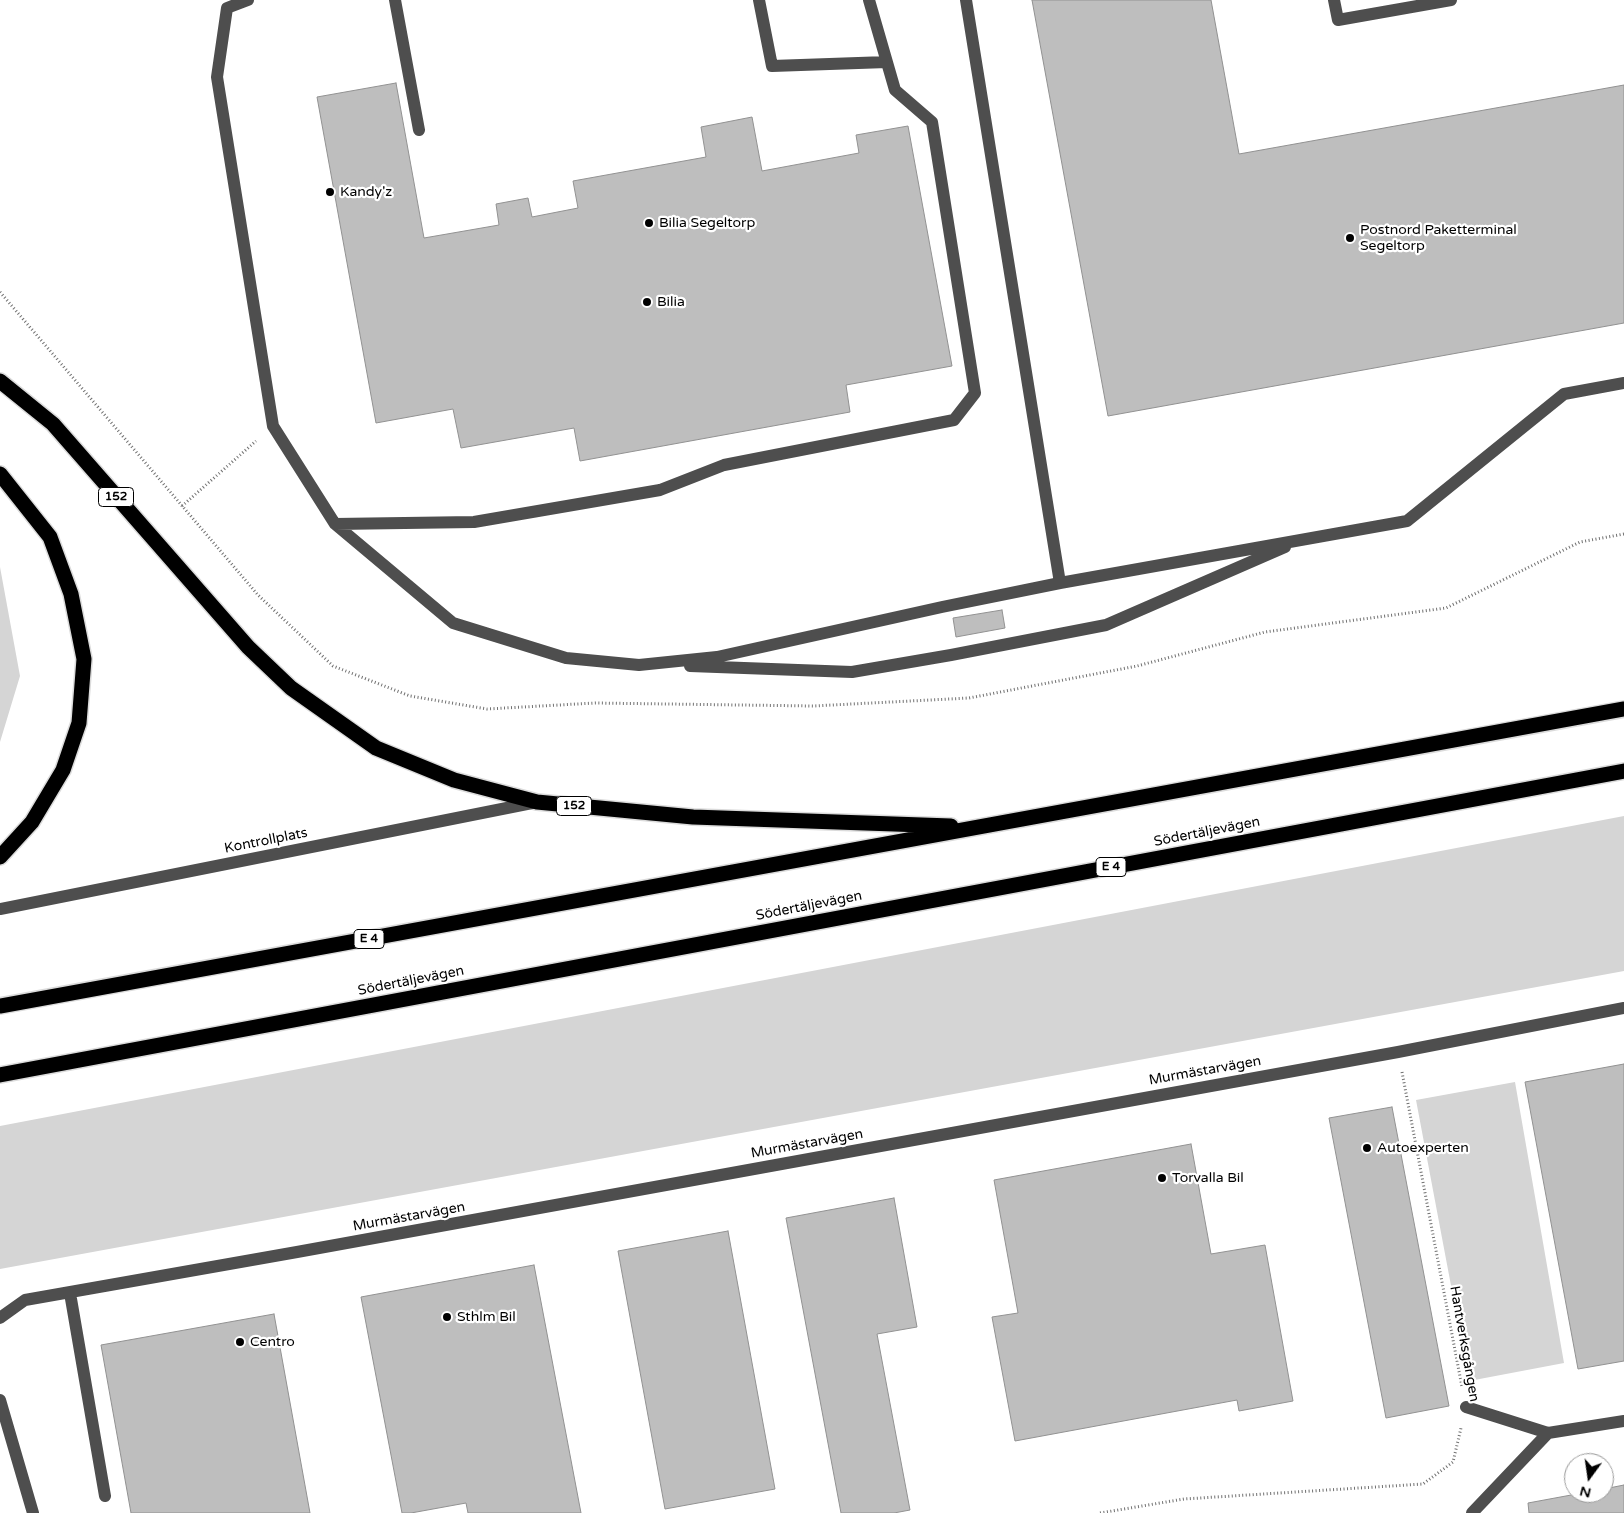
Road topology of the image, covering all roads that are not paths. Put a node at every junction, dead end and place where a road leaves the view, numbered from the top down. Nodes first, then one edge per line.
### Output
1 (248, 0) edge
2 (395, 0) edge
3 (758, 0) edge
4 (869, 0) edge
5 (966, 0) edge
6 (1334, 0) edge
7 (1452, 0) edge
8 (226, 4) edge
9 (887, 62) junction
10 (419, 130) dead end
11 (0, 381) edge
12 (1624, 383) edge
13 (0, 474) edge
14 (335, 524) junction
15 (1306, 538) junction
16 (1060, 584) junction
17 (639, 664) junction
18 (1624, 709) edge
19 (1624, 771) edge
20 (537, 802) junction
21 (980, 827) junction
22 (0, 857) edge
23 (0, 909) edge
24 (0, 1006) edge
25 (1624, 1008) edge
26 (0, 1074) edge
27 (70, 1293) junction
28 (0, 1318) edge
29 (0, 1400) edge
30 (1466, 1407) road end
31 (1624, 1421) edge
32 (1548, 1433) junction
33 (104, 1496) dead end
34 (33, 1513) edge
35 (1472, 1513) edge

1 - 8 street
2 - 10 street
3 - 9 street
4 - 9 street
5 - 16 street
6 - 7 street
8 - 14 street
9 - 14 street
11 - 20 highway, 152
12 - 15 street
13 - 22 highway
14 - 17 street
15 - 16 street
15 - 17 street
16 - 17 street
18 - 21 highway, E 4
19 - 26 highway, Södertäljevägen / E 4
20 - 21 highway, 152
20 - 23 street, Kontrollplats
21 - 24 highway, E 4
25 - 27 street, Murmästarvägen
27 - 28 street, Murmästarvägen
27 - 33 street
29 - 34 street
30 - 32 street
31 - 32 street
32 - 35 street

